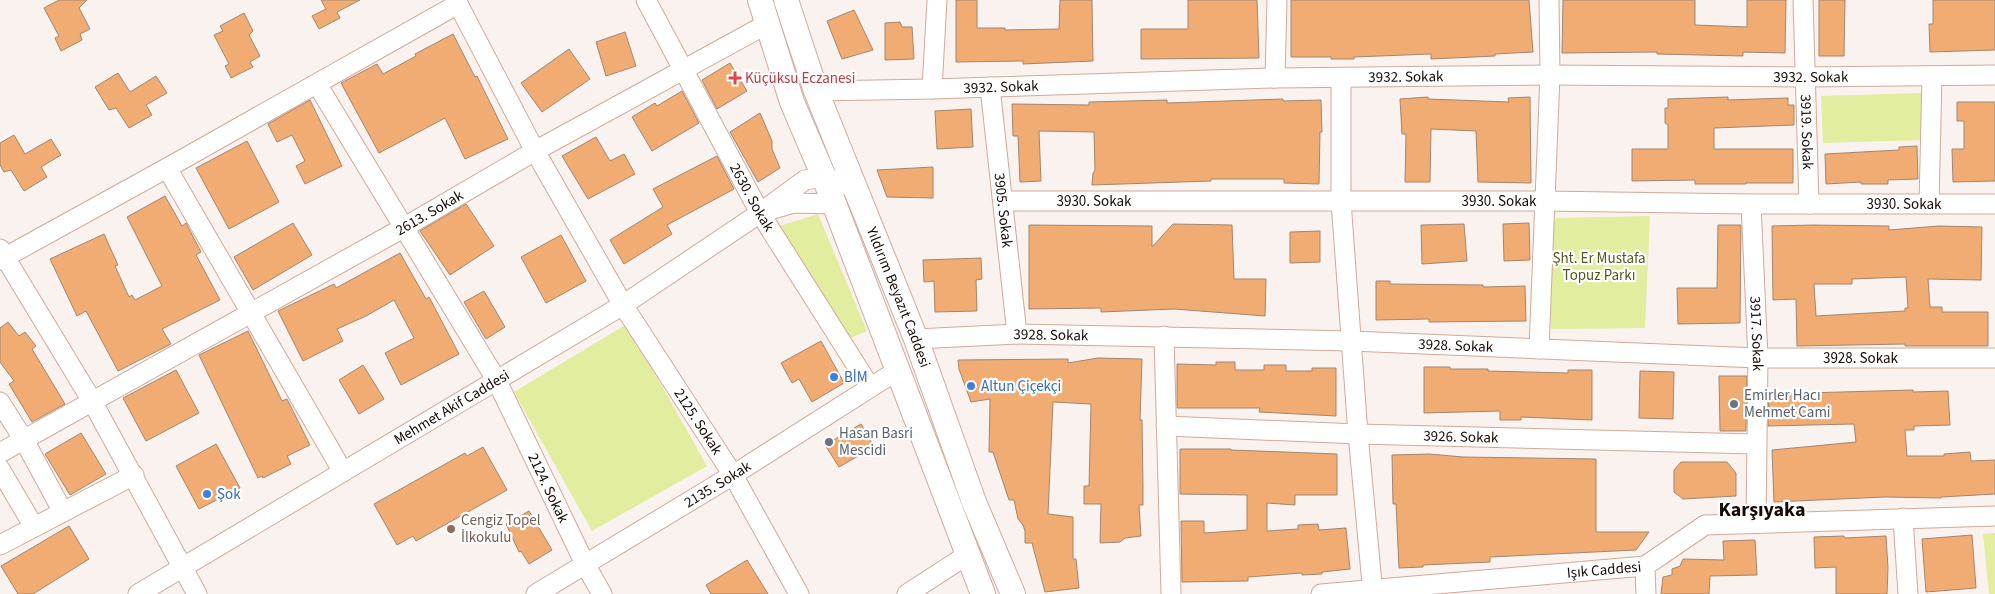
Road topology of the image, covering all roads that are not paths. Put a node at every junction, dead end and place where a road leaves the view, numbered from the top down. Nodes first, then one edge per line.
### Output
1 (646, 0) edge
2 (760, 0) edge
3 (786, 0) edge
4 (937, 0) edge
5 (1277, 0) edge
6 (1549, 0) edge
7 (1803, 0) edge
8 (457, 2) edge
9 (767, 24) junction
10 (683, 70) junction
11 (1550, 75) junction
12 (1995, 75) edge
13 (1932, 76) junction
14 (1807, 77) junction
15 (1275, 78) junction
16 (1341, 78) junction
17 (317, 84) junction
18 (990, 87) junction
19 (932, 89) junction
20 (816, 91) junction
21 (535, 151) junction
22 (167, 168) junction
23 (824, 177) junction
24 (854, 188) junction
25 (1003, 201) junction
26 (1341, 201) junction
27 (1544, 201) junction
28 (834, 204) junction
29 (1752, 204) junction
30 (1809, 204) junction
31 (1929, 204) junction
32 (1995, 204) edge
33 (760, 213) junction
34 (403, 228) junction
35 (2, 255) edge
36 (624, 305) junction
37 (251, 314) junction
38 (1017, 334) junction
39 (1164, 336) junction
40 (916, 339) junction
41 (1352, 341) junction
42 (1539, 349) junction
43 (1758, 358) junction
44 (1995, 358) edge
45 (898, 370) junction
46 (497, 381) junction
47 (870, 387) junction
48 (92, 401) junction
49 (0, 402) edge
50 (1166, 426) junction
51 (1358, 434) junction
52 (24, 440) junction
53 (1756, 444) junction
54 (0, 453) edge
55 (0, 470) edge
56 (343, 472) junction
57 (134, 475) junction
58 (733, 475) junction
59 (64, 512) junction
60 (1995, 516) edge
61 (1903, 518) junction
62 (1756, 523) junction
63 (34, 527) junction
64 (0, 545) edge
65 (967, 555) junction
66 (586, 564) junction
67 (1645, 566) junction
68 (182, 569) junction
69 (1373, 591) edge
70 (138, 594) edge
71 (197, 594) edge
72 (536, 594) edge
73 (602, 594) edge
74 (799, 594) edge
75 (907, 594) edge
76 (983, 594) edge
77 (1012, 594) edge
78 (1170, 594) edge
79 (1322, 594) edge
80 (1646, 594) edge
81 (1908, 594) edge

1 - 10 street, 2630. Sokak
2 - 9 main road, Yıldırım Beyazıt Caddesi
3 - 20 main road, Yıldırım Beyazıt Caddesi
4 - 19 street
5 - 15 street
6 - 11 street
7 - 14 street, 3919. Sokak
8 - 17 street
8 - 21 street, 2125. Sokak
9 - 10 street, 2613. Sokak
9 - 23 main road, Yıldırım Beyazıt Caddesi
10 - 21 street, 2613. Sokak
10 - 33 street, 2630. Sokak
11 - 14 street, 3932. Sokak
11 - 16 street, 3932. Sokak
11 - 27 street
12 - 13 street, 3932. Sokak
13 - 14 street, 3932. Sokak
13 - 31 street
14 - 30 street, 3919. Sokak
15 - 16 street, 3932. Sokak
15 - 18 street, 3932. Sokak
16 - 26 street
17 - 22 street
17 - 34 street, 2124. Sokak
18 - 19 street, 3932. Sokak
18 - 25 street, 3905. Sokak
19 - 20 street, 3932. Sokak
20 - 24 main road, Yıldırım Beyazıt Caddesi
21 - 34 street, 2613. Sokak
21 - 36 street, 2125. Sokak
22 - 35 street
22 - 37 street
23 - 24 street
23 - 28 main road, Yıldırım Beyazıt Caddesi
23 - 33 street, Mehmet Akif Caddesi
24 - 40 main road, Yıldırım Beyazıt Caddesi
25 - 26 street, 3930. Sokak
25 - 38 street, 3905. Sokak
26 - 27 street, 3930. Sokak
26 - 41 street
27 - 29 street, 3930. Sokak
27 - 42 street
28 - 33 street
28 - 45 main road, Yıldırım Beyazıt Caddesi
29 - 30 street, 3930. Sokak
29 - 43 street, 3917. Sokak
30 - 31 street, 3930. Sokak
31 - 32 street, 3930. Sokak
33 - 36 street, Mehmet Akif Caddesi
33 - 47 street, 2630. Sokak
34 - 37 street, 2613. Sokak
34 - 46 street, 2124. Sokak
35 - 48 street
36 - 46 street, Mehmet Akif Caddesi
36 - 58 street, 2125. Sokak
37 - 48 street, 2613. Sokak
37 - 56 street
38 - 39 street, 3928. Sokak
38 - 40 street, 3928. Sokak
39 - 41 street, 3928. Sokak
39 - 50 street
40 - 77 main road, Yıldırım Beyazıt Caddesi
41 - 42 street, 3928. Sokak
41 - 51 street
42 - 43 street, 3928. Sokak
43 - 44 street, 3928. Sokak
43 - 53 street, 3917. Sokak
45 - 47 street, 2135. Sokak
45 - 65 main road, Yıldırım Beyazıt Caddesi
46 - 56 street, Mehmet Akif Caddesi
46 - 66 street, 2124. Sokak
47 - 58 street, 2135. Sokak
48 - 52 street, 2613. Sokak
48 - 57 street
49 - 52 street
50 - 51 street, 3926. Sokak
50 - 78 street
51 - 53 street, 3926. Sokak
51 - 69 street
52 - 54 street, 2613. Sokak
52 - 59 street
53 - 62 street, 3917. Sokak
55 - 63 street
56 - 68 street, Mehmet Akif Caddesi
57 - 59 street
57 - 68 street
58 - 66 street, 2135. Sokak
58 - 74 street, 2125. Sokak
59 - 63 street
60 - 61 street, Işık Caddesi
61 - 62 street, Işık Caddesi
61 - 81 street
62 - 67 street, Işık Caddesi
63 - 64 street
65 - 75 street
65 - 76 main road, Yıldırım Beyazıt Caddesi
66 - 72 street, 2135. Sokak
66 - 73 street, 2124. Sokak
67 - 69 street, Işık Caddesi
67 - 80 street
68 - 70 street, Mehmet Akif Caddesi
68 - 71 street
69 - 79 street, Işık Caddesi

